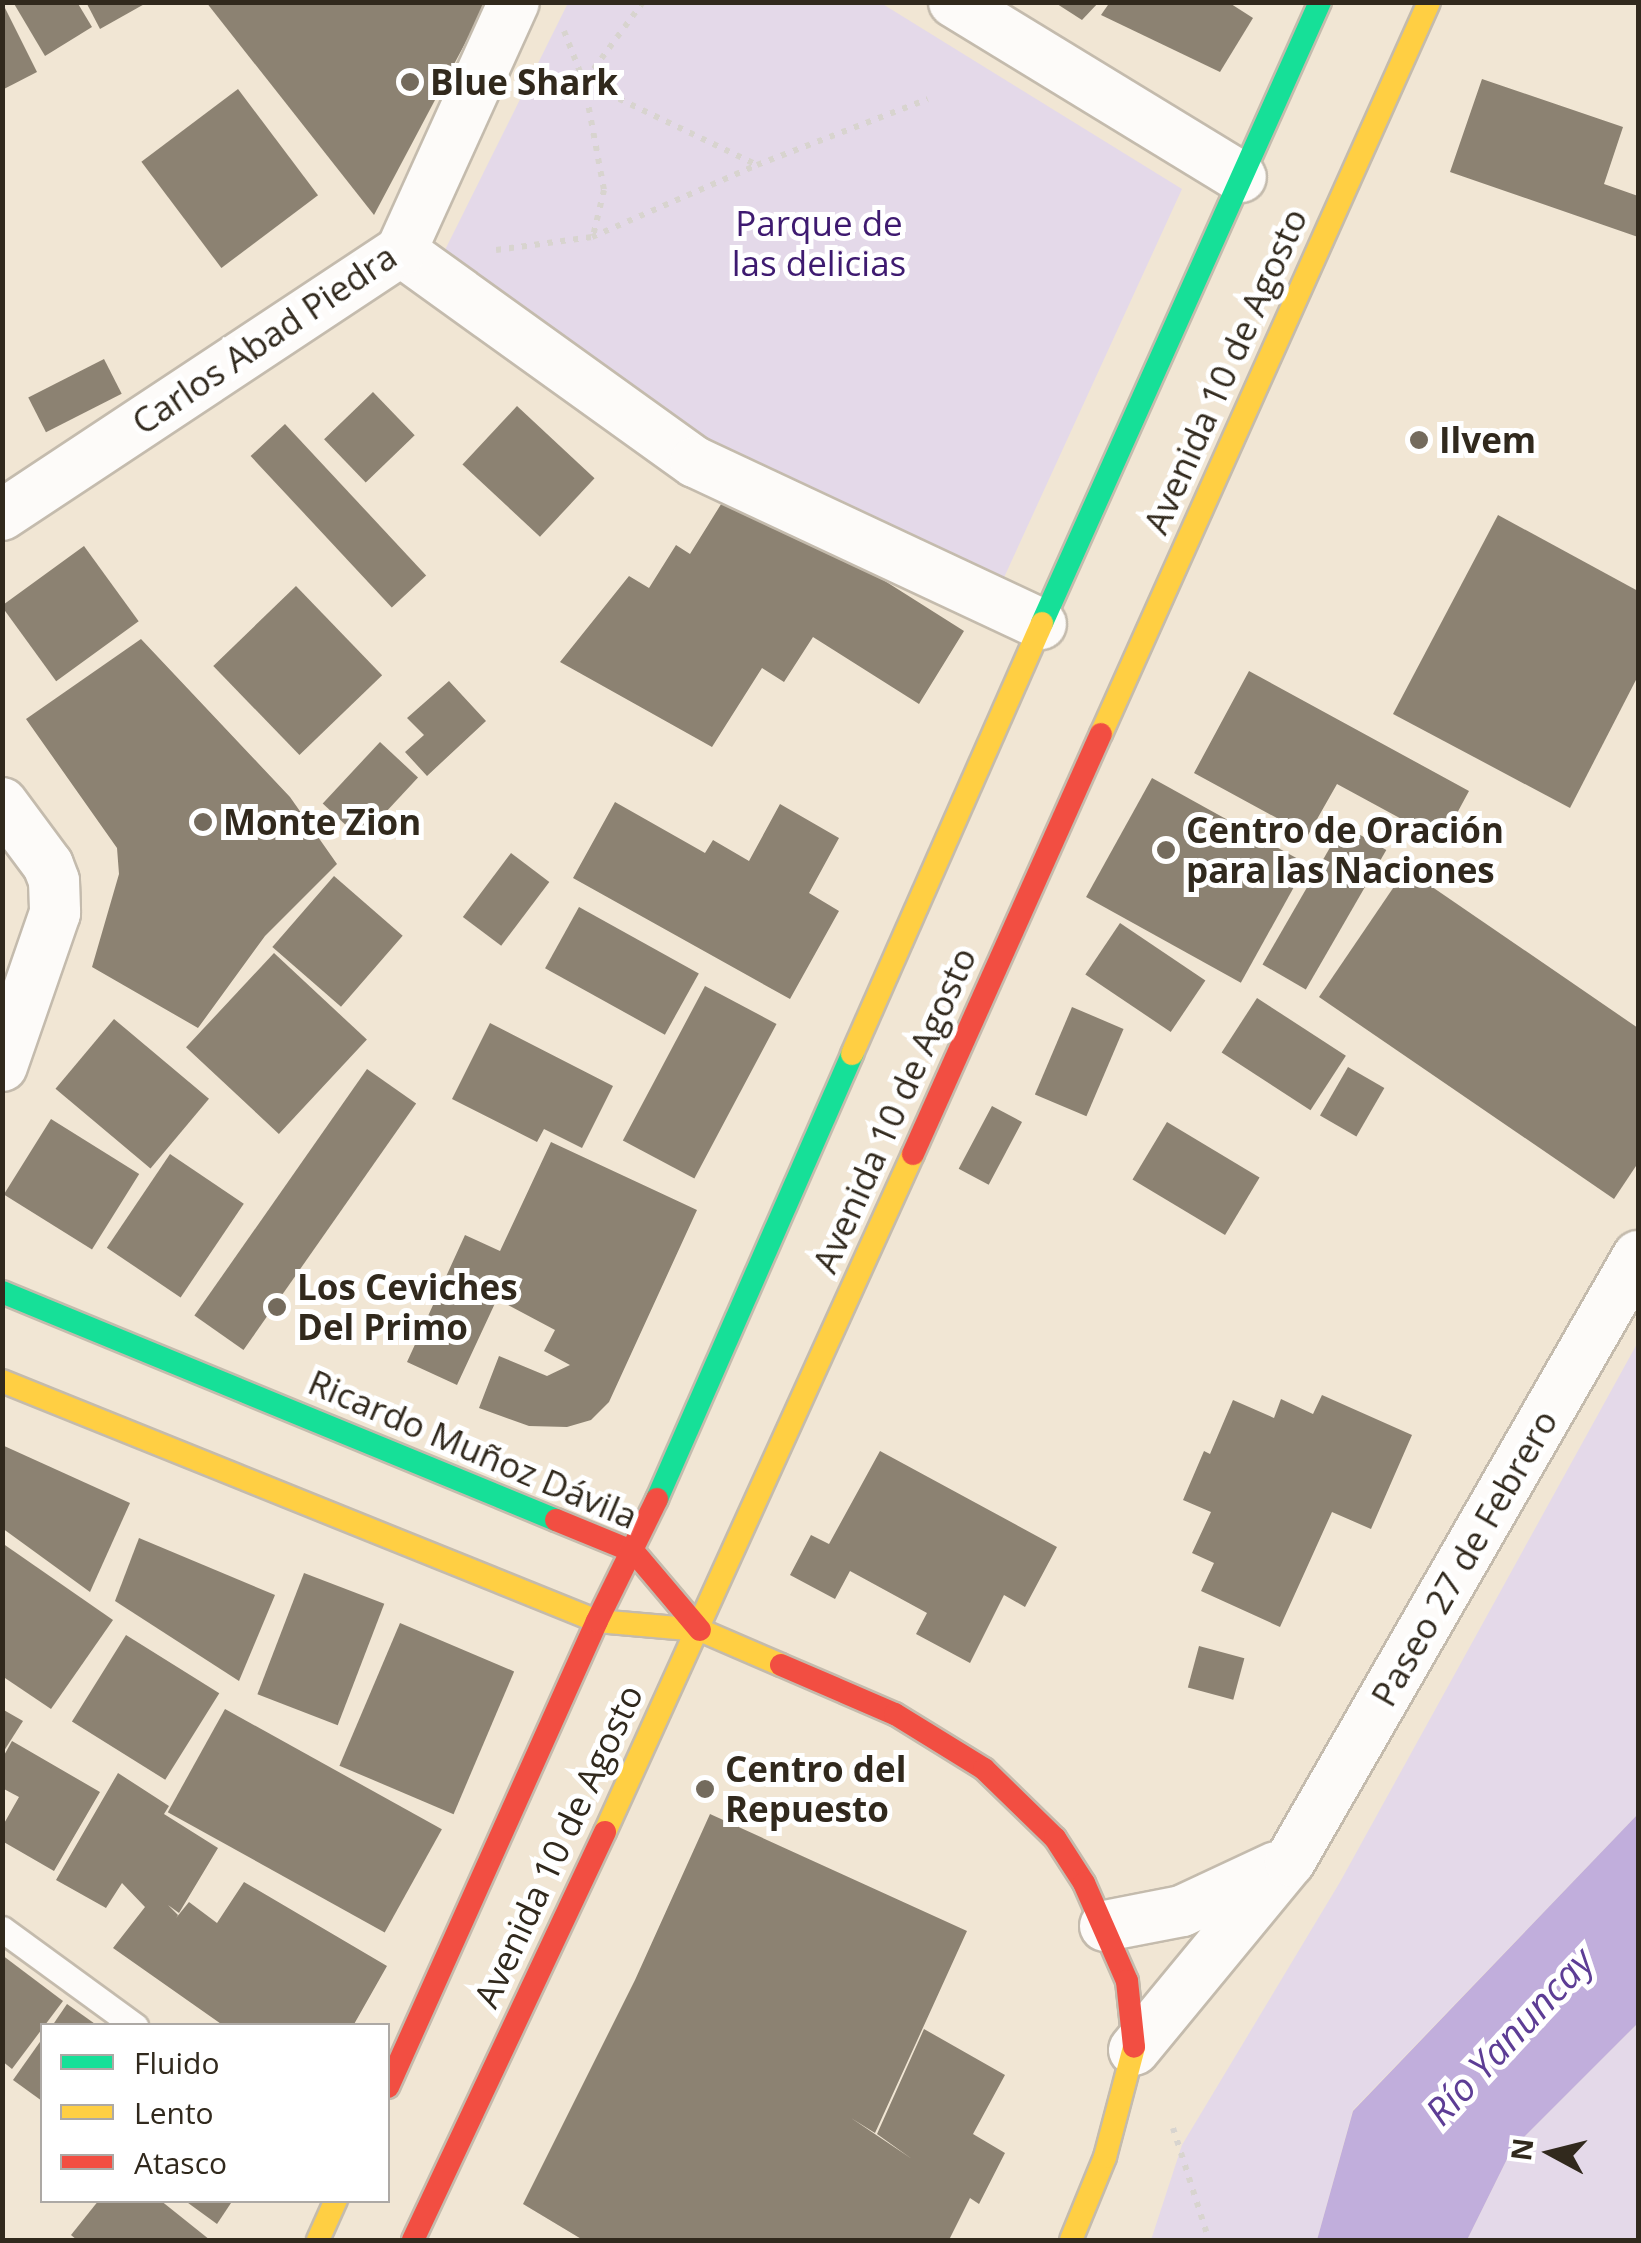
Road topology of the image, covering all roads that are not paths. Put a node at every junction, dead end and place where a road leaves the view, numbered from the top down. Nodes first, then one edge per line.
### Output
1 (954, 2) edge
2 (1320, 2) edge
3 (1428, 2) edge
4 (537, 11) edge
5 (1242, 177) junction
6 (401, 251) junction
7 (2, 515) edge
8 (1041, 624) junction
9 (2, 803) edge
10 (2, 1066) edge
11 (1638, 1256) edge
12 (2, 1292) edge
13 (2, 1381) edge
14 (634, 1552) junction
15 (598, 1621) junction
16 (700, 1630) junction
17 (1290, 1860) junction
18 (1105, 1926) junction
19 (2, 1928) edge
20 (130, 2023) edge
21 (1134, 2050) junction
22 (390, 2083) edge
23 (335, 2203) edge
24 (318, 2240) edge
25 (412, 2240) edge
26 (1071, 2240) edge

1 - 5 street
2 - 5 main road, Avenida 10 de Agosto
3 - 16 main road, Avenida 10 de Agosto
4 - 6 street, Carlos Abad Piedra
5 - 8 main road, Avenida 10 de Agosto
6 - 7 street, Carlos Abad Piedra
6 - 8 street
8 - 14 main road, Avenida 10 de Agosto
9 - 10 street
11 - 17 street, Paseo 27 de Febrero
12 - 14 main road, Ricardo Muñoz Dávila
13 - 15 main road
14 - 15 main road, Avenida 10 de Agosto
14 - 16 main road, Ricardo Muñoz Dávila
15 - 16 main road
15 - 22 main road, Avenida 10 de Agosto
16 - 18 main road
16 - 25 main road, Avenida 10 de Agosto
17 - 18 street
17 - 21 street, Paseo 27 de Febrero
18 - 21 main road
19 - 20 lane
21 - 26 main road
23 - 24 main road

